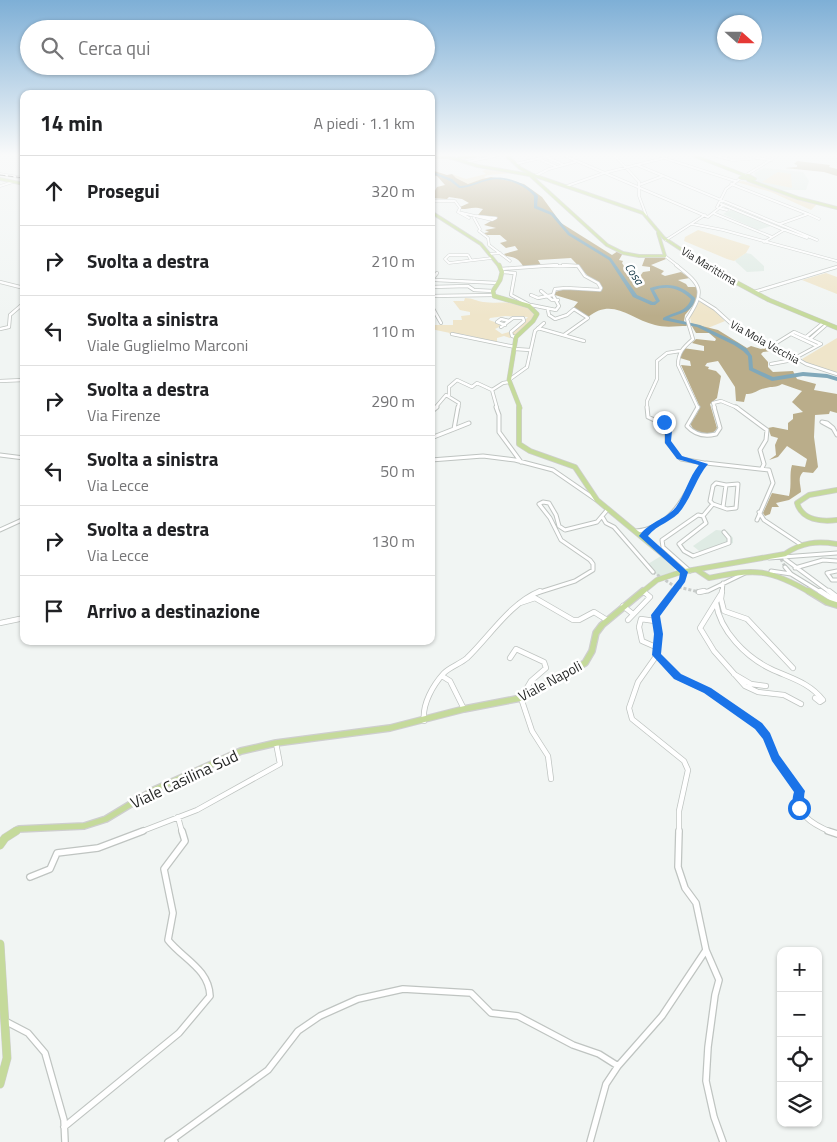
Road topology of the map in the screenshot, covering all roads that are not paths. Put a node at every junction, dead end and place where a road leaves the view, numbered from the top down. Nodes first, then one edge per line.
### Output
1 (459, 209) edge
2 (567, 209) edge
3 (630, 209) edge
4 (644, 209) edge
5 (691, 209) edge
6 (714, 209) edge
7 (745, 209) edge
8 (797, 209) edge
9 (716, 211) junction
10 (725, 211) junction
11 (458, 212) junction
12 (808, 214) junction
13 (435, 215) edge
14 (646, 215) junction
15 (477, 216) junction
16 (706, 216) junction
17 (717, 216) junction
18 (469, 218) dead end
19 (474, 218) dead end
20 (820, 219) dead end
21 (692, 224) junction
22 (780, 224) junction
23 (786, 229) junction
24 (658, 232) junction
25 (772, 237) junction
26 (807, 237) junction
27 (666, 240) junction
28 (817, 240) dead end
29 (764, 242) junction
30 (488, 244) junction
31 (482, 245) junction
32 (662, 245) junction
33 (494, 248) junction
34 (486, 249) junction
35 (500, 252) junction
36 (491, 256) junction
37 (665, 256) junction
38 (471, 260) junction
39 (510, 261) dead end
40 (837, 261) edge
41 (837, 267) edge
42 (501, 270) junction
43 (437, 272) dead end
44 (435, 275) edge
45 (436, 280) dead end
46 (0, 282) edge
47 (498, 283) junction
48 (20, 287) edge
49 (435, 287) edge
50 (541, 291) dead end
51 (754, 292) junction
52 (493, 293) junction
53 (553, 294) junction
54 (531, 295) dead end
55 (435, 296) edge
56 (545, 296) junction
57 (700, 299) junction
58 (558, 300) junction
59 (530, 305) junction
60 (20, 306) edge
61 (548, 310) junction
62 (435, 312) edge
63 (509, 321) junction
64 (441, 323) dead end
65 (544, 323) dead end
66 (825, 324) junction
67 (505, 325) junction
68 (500, 328) dead end
69 (538, 328) junction
70 (0, 329) edge
71 (837, 329) edge
72 (452, 334) dead end
73 (791, 334) junction
74 (564, 335) junction
75 (516, 337) junction
76 (806, 337) junction
77 (810, 339) junction
78 (584, 341) dead end
79 (773, 345) junction
80 (817, 346) junction
81 (515, 348) junction
82 (530, 350) junction
83 (680, 351) junction
84 (797, 359) junction
85 (770, 364) dead end
86 (837, 374) edge
87 (20, 380) edge
88 (0, 381) edge
89 (509, 381) junction
90 (492, 390) junction
91 (449, 395) junction
92 (435, 409) edge
93 (469, 423) dead end
94 (833, 428) dead end
95 (454, 430) junction
96 (837, 435) edge
97 (435, 437) edge
98 (0, 455) edge
99 (20, 458) edge
100 (435, 460) edge
101 (521, 462) junction
102 (704, 464) junction
103 (762, 468) junction
104 (726, 485) junction
105 (837, 490) edge
106 (597, 500) junction
107 (713, 504) junction
108 (723, 507) junction
109 (608, 509) junction
110 (760, 512) junction
111 (604, 516) junction
112 (703, 516) junction
113 (758, 520) dead end
114 (837, 520) edge
115 (20, 521) edge
116 (597, 522) junction
117 (606, 523) junction
118 (651, 527) junction
119 (0, 530) edge
120 (636, 530) junction
121 (724, 532) dead end
122 (643, 536) junction
123 (800, 544) junction
124 (837, 544) edge
125 (837, 553) edge
126 (765, 557) junction
127 (785, 559) junction
128 (837, 561) edge
129 (785, 567) tunnel mouth
130 (795, 568) junction
131 (697, 570) junction
132 (748, 570) junction
133 (653, 572) tunnel mouth
134 (687, 572) junction
135 (837, 572) edge
136 (770, 573) junction
137 (791, 574) junction
138 (837, 580) edge
139 (723, 583) junction
140 (642, 591) junction
141 (699, 592) tunnel mouth
142 (719, 597) junction
143 (837, 597) edge
144 (518, 603) junction
145 (837, 604) edge
146 (623, 606) junction
147 (633, 614) junction
148 (20, 619) edge
149 (608, 620) junction
150 (628, 620) dead end
151 (655, 621) junction
152 (0, 623) edge
153 (658, 648) junction
154 (657, 655) junction
155 (510, 658) dead end
156 (793, 668) dead end
157 (734, 674) junction
158 (442, 676) junction
159 (766, 686) dead end
160 (521, 698) junction
161 (815, 698) dead end
162 (801, 704) dead end
163 (464, 709) junction
164 (424, 721) junction
165 (276, 743) junction
166 (551, 780) dead end
167 (178, 817) junction
168 (837, 834) edge
169 (0, 845) edge
170 (30, 876) dead end
171 (0, 944) edge
172 (706, 950) junction
173 (1, 985) edge
174 (5, 1021) junction
175 (618, 1066) junction
176 (0, 1084) edge
177 (64, 1127) junction
178 (172, 1141) edge
179 (65, 1142) edge
180 (590, 1142) edge
181 (723, 1142) edge

1 - 11 street
2 - 37 main road
3 - 14 main road
4 - 14 street
5 - 16 street
6 - 16 street
7 - 22 street
8 - 12 street
9 - 10 street
9 - 10 street
9 - 16 street
9 - 17 street
10 - 17 street
10 - 23 street
10 - 25 street
11 - 15 street
11 - 18 street
12 - 20 street
12 - 22 street
13 - 31 main road
14 - 24 main road, Via Marittima
15 - 15 street
16 - 17 street
16 - 21 street
19 - 30 street
21 - 27 street
21 - 29 street
22 - 23 street
23 - 25 street
23 - 26 street
23 - 26 street
24 - 27 main road, Via Marittima
24 - 32 main road
25 - 29 street
26 - 28 street
27 - 32 main road
27 - 51 main road, Via Marittima
29 - 40 street
30 - 31 street
30 - 33 street
31 - 34 main road
32 - 37 main road
33 - 34 street
33 - 35 street
34 - 36 main road
35 - 36 street
35 - 39 street
36 - 38 street
36 - 42 main road
37 - 57 street
38 - 38 street
41 - 51 street
42 - 47 main road
42 - 53 street
42 - 59 street
43 - 44 street
45 - 47 street
46 - 48 street
47 - 52 main road
49 - 52 street
50 - 56 street
51 - 66 main road, Via Marittima
52 - 55 street
52 - 59 main road
53 - 56 street
53 - 58 street
54 - 56 street
56 - 58 street
57 - 79 street, Via Mola Vecchia
57 - 83 street
58 - 61 street
59 - 61 street
59 - 75 main road
60 - 70 street
61 - 74 street
62 - 64 street
63 - 67 street
63 - 67 street
63 - 75 street
65 - 69 street
66 - 71 main road, Via Marittima
66 - 76 street
66 - 77 street
67 - 68 street
69 - 74 street
69 - 82 street
72 - 81 street
73 - 76 street
73 - 79 street
73 - 80 street
74 - 78 street
75 - 81 main road
76 - 77 street
77 - 80 street
79 - 84 street, Via Mola Vecchia
80 - 84 street
81 - 82 street
81 - 89 main road
82 - 89 street
83 - 102 street
83 - 103 street
84 - 85 street
84 - 86 street, Via Mola Vecchia
87 - 88 street
89 - 90 street
89 - 106 main road
90 - 91 street
90 - 101 street
91 - 92 street
91 - 95 street
93 - 95 street
94 - 96 street
95 - 97 street
98 - 99 street
100 - 101 street
101 - 106 street
102 - 103 street
102 - 118 street
103 - 110 street
104 - 107 street
104 - 108 street
104 - 108 street
105 - 114 main road
106 - 109 main road
107 - 108 street
107 - 112 street
109 - 111 street
109 - 120 main road
110 - 113 street
110 - 123 street
111 - 116 street
111 - 117 street
112 - 121 street
112 - 134 street
115 - 119 street
116 - 117 street
116 - 144 street
117 - 133 street
118 - 120 street
118 - 122 street
120 - 122 main road
122 - 134 main road
123 - 124 main road
123 - 126 main road, Viale Napoli
125 - 127 street
126 - 127 street
126 - 131 main road, Viale Napoli
127 - 130 street
128 - 130 street
129 - 137 street
130 - 143 street
131 - 132 main road
131 - 134 main road, Viale Napoli
132 - 136 main road
132 - 139 street
134 - 140 main road, Viale Napoli
134 - 151 street
135 - 138 street
136 - 137 street
136 - 145 main road
137 - 145 street
139 - 141 street
139 - 142 street
140 - 146 main road, Viale Napoli
140 - 147 street
142 - 156 street
142 - 157 street
142 - 161 street
144 - 149 street
144 - 158 street
146 - 147 street
146 - 149 main road, Viale Napoli
147 - 150 street
148 - 152 street
149 - 160 main road, Viale Napoli
151 - 153 street
151 - 153 street
153 - 154 street
154 - 168 street
154 - 172 street
155 - 160 street
157 - 159 street
157 - 162 street
158 - 163 street
158 - 164 street
160 - 163 main road, Viale Napoli
160 - 166 street
163 - 164 main road, Viale Casilina Sud
164 - 165 main road, Viale Casilina Sud
165 - 167 street
165 - 169 main road, Viale Casilina Sud
167 - 170 street
167 - 177 street
171 - 173 main road
172 - 175 street
172 - 181 street
173 - 174 main road
174 - 176 main road
174 - 177 street
175 - 178 street
175 - 180 street
177 - 179 street

